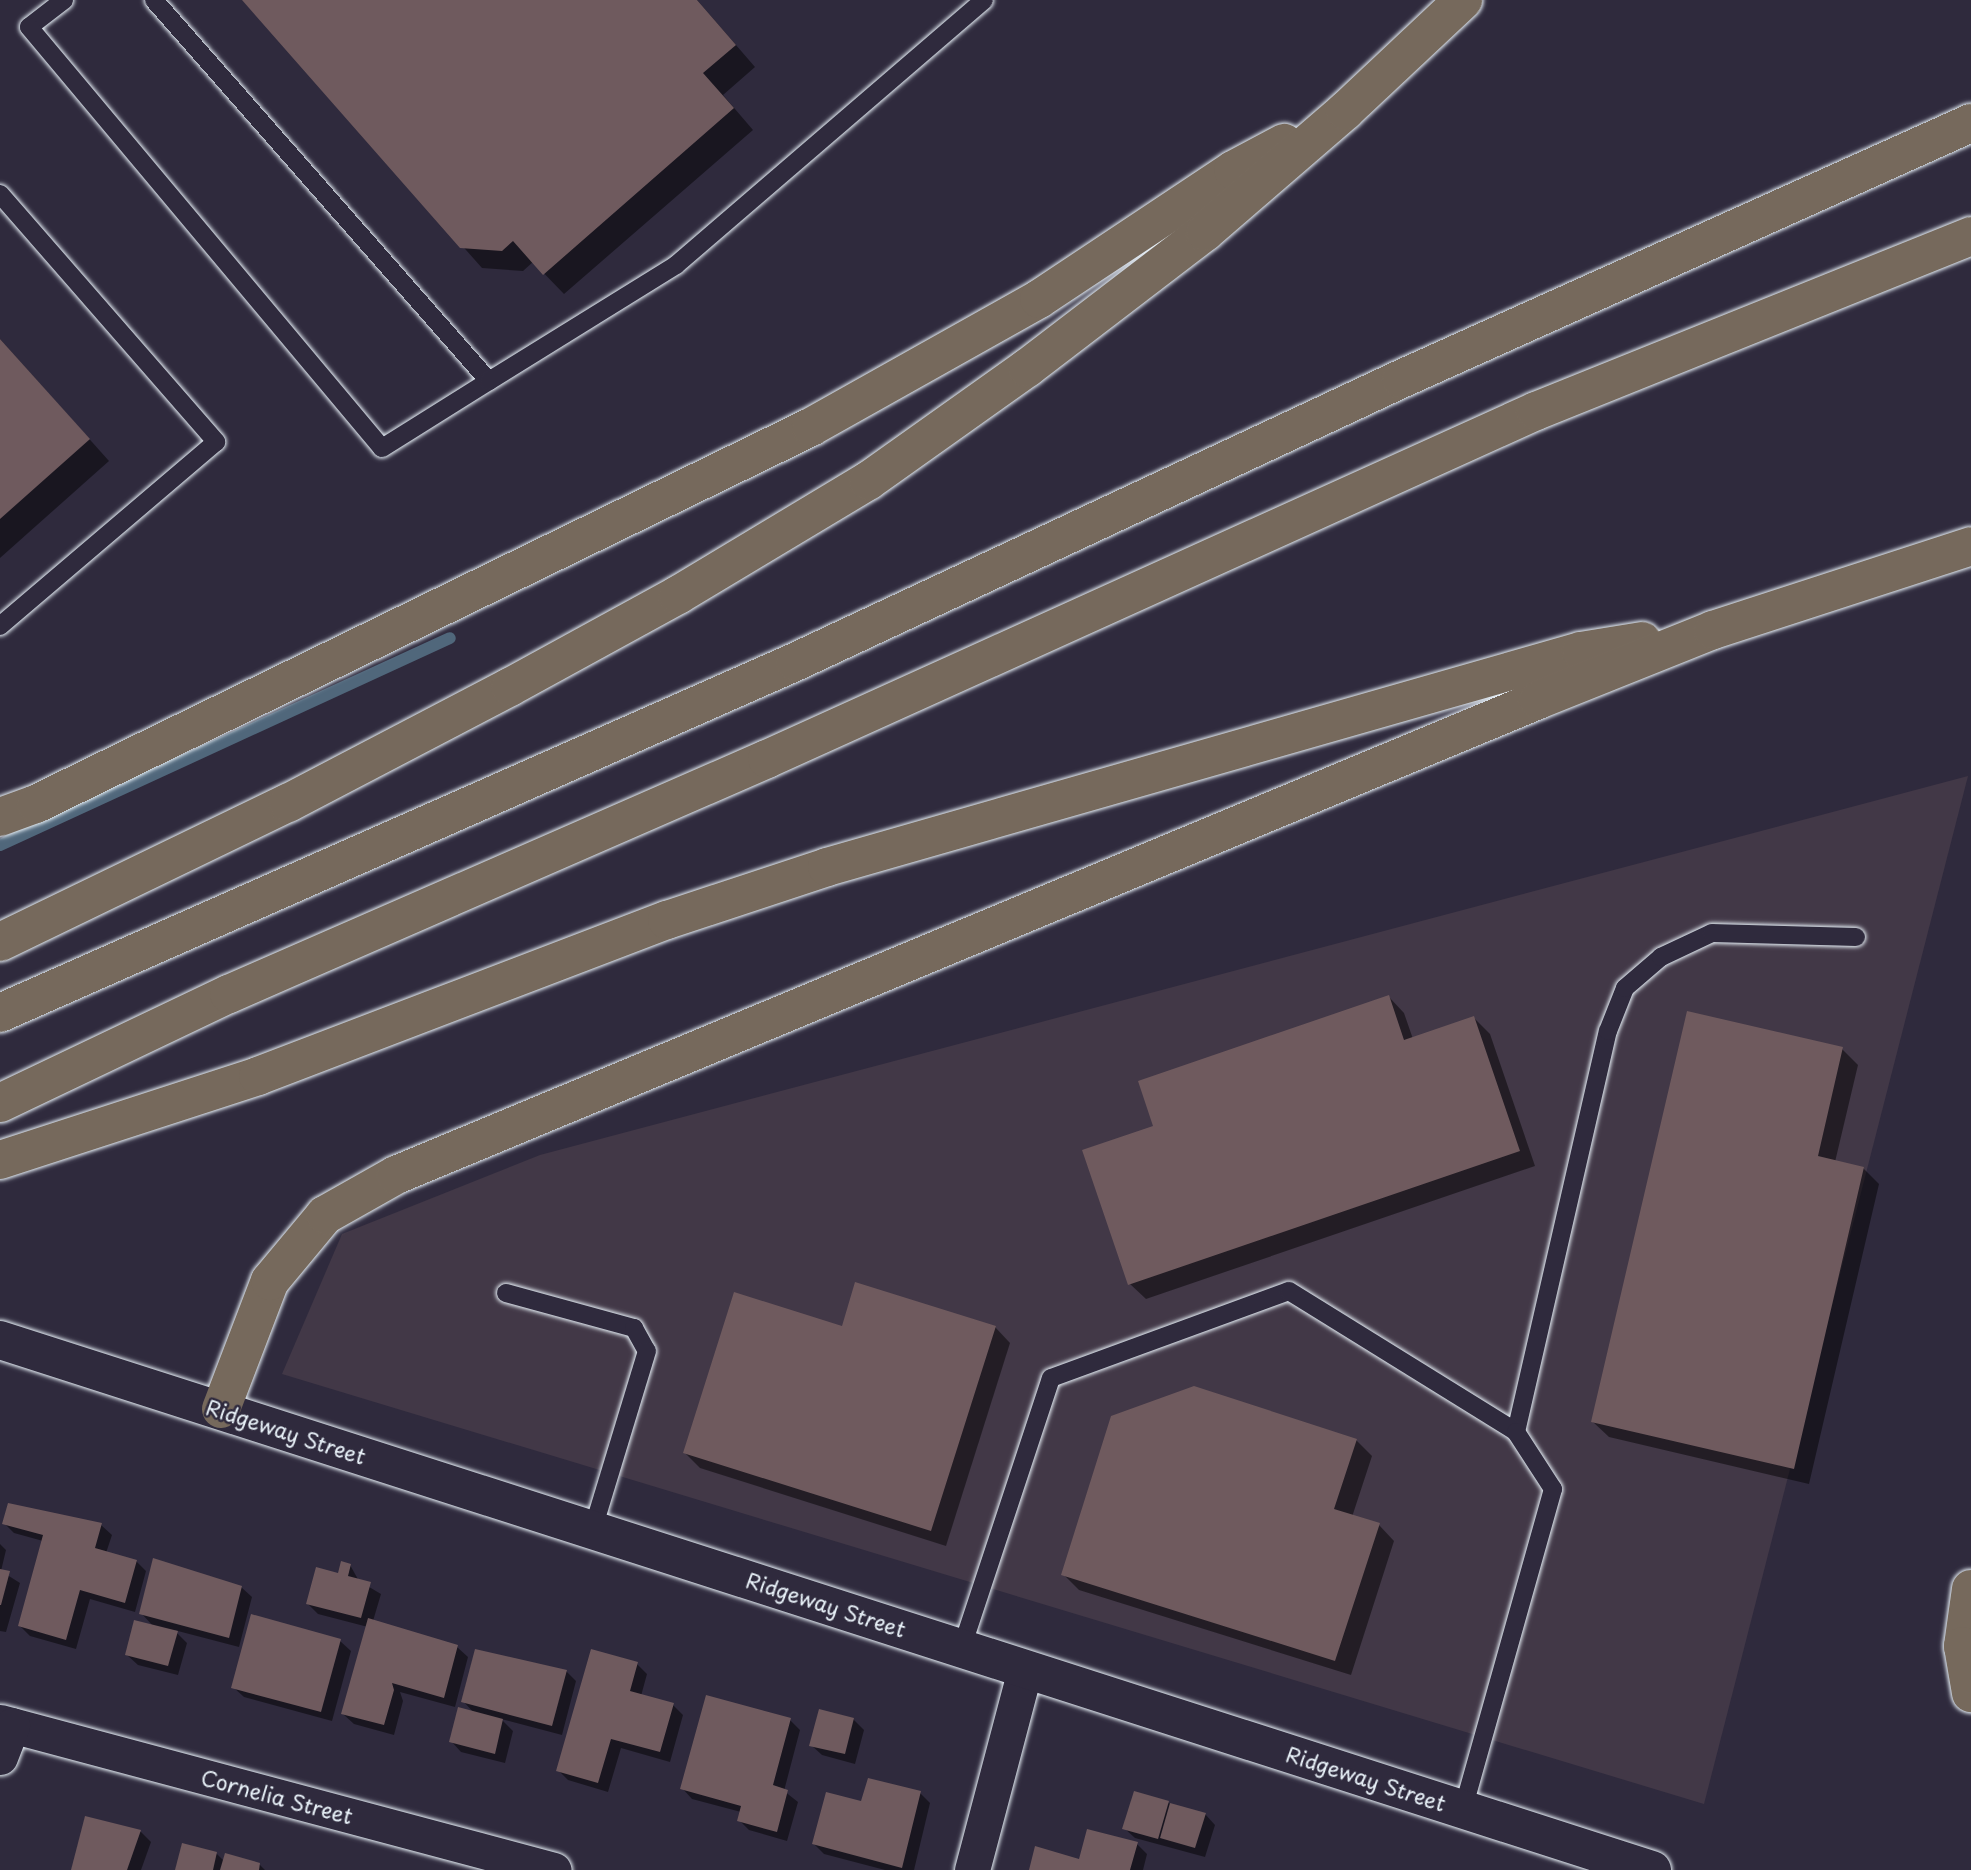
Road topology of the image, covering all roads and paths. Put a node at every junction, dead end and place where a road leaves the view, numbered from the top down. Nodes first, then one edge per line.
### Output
1 (64, 0) edge
2 (154, 0) edge
3 (984, 0) edge
4 (1463, 0) edge
5 (1345, 111) junction
6 (1971, 123) edge
7 (0, 194) edge
8 (1971, 236) edge
9 (489, 380) junction
10 (1954, 552) edge
11 (0, 626) edge
12 (1713, 630) junction
13 (0, 817) edge
14 (1856, 937) dead end
15 (0, 942) edge
16 (0, 1013) edge
17 (0, 1103) edge
18 (0, 1160) edge
19 (506, 1293) dead end
20 (0, 1340) edge
21 (220, 1409) junction
22 (1516, 1432) junction
23 (593, 1530) junction
24 (1971, 1589) edge
25 (962, 1647) junction
26 (1025, 1669) junction
27 (1971, 1693) edge
28 (6, 1723) edge
29 (0, 1757) edge
30 (1463, 1809) junction
31 (472, 1859) edge
32 (554, 1870) edge
33 (972, 1870) edge
34 (1652, 1870) edge

1 - 9 lane
2 - 9 lane
3 - 9 lane
4 - 5 highway
5 - 13 highway
5 - 15 highway
6 - 16 highway
7 - 11 lane
8 - 17 highway
10 - 12 highway
12 - 18 highway
12 - 21 highway
14 - 22 lane
19 - 23 lane
20 - 21 street, Ridgeway Street
21 - 23 street, Ridgeway Street
22 - 25 lane
22 - 30 lane
23 - 25 street, Ridgeway Street
24 - 27 highway
25 - 26 street, Ridgeway Street
26 - 30 street, Ridgeway Street
26 - 33 street
28 - 29 street
28 - 31 street, Cornelia Street
30 - 34 street, Ridgeway Street
31 - 32 street, Cornelia Street

